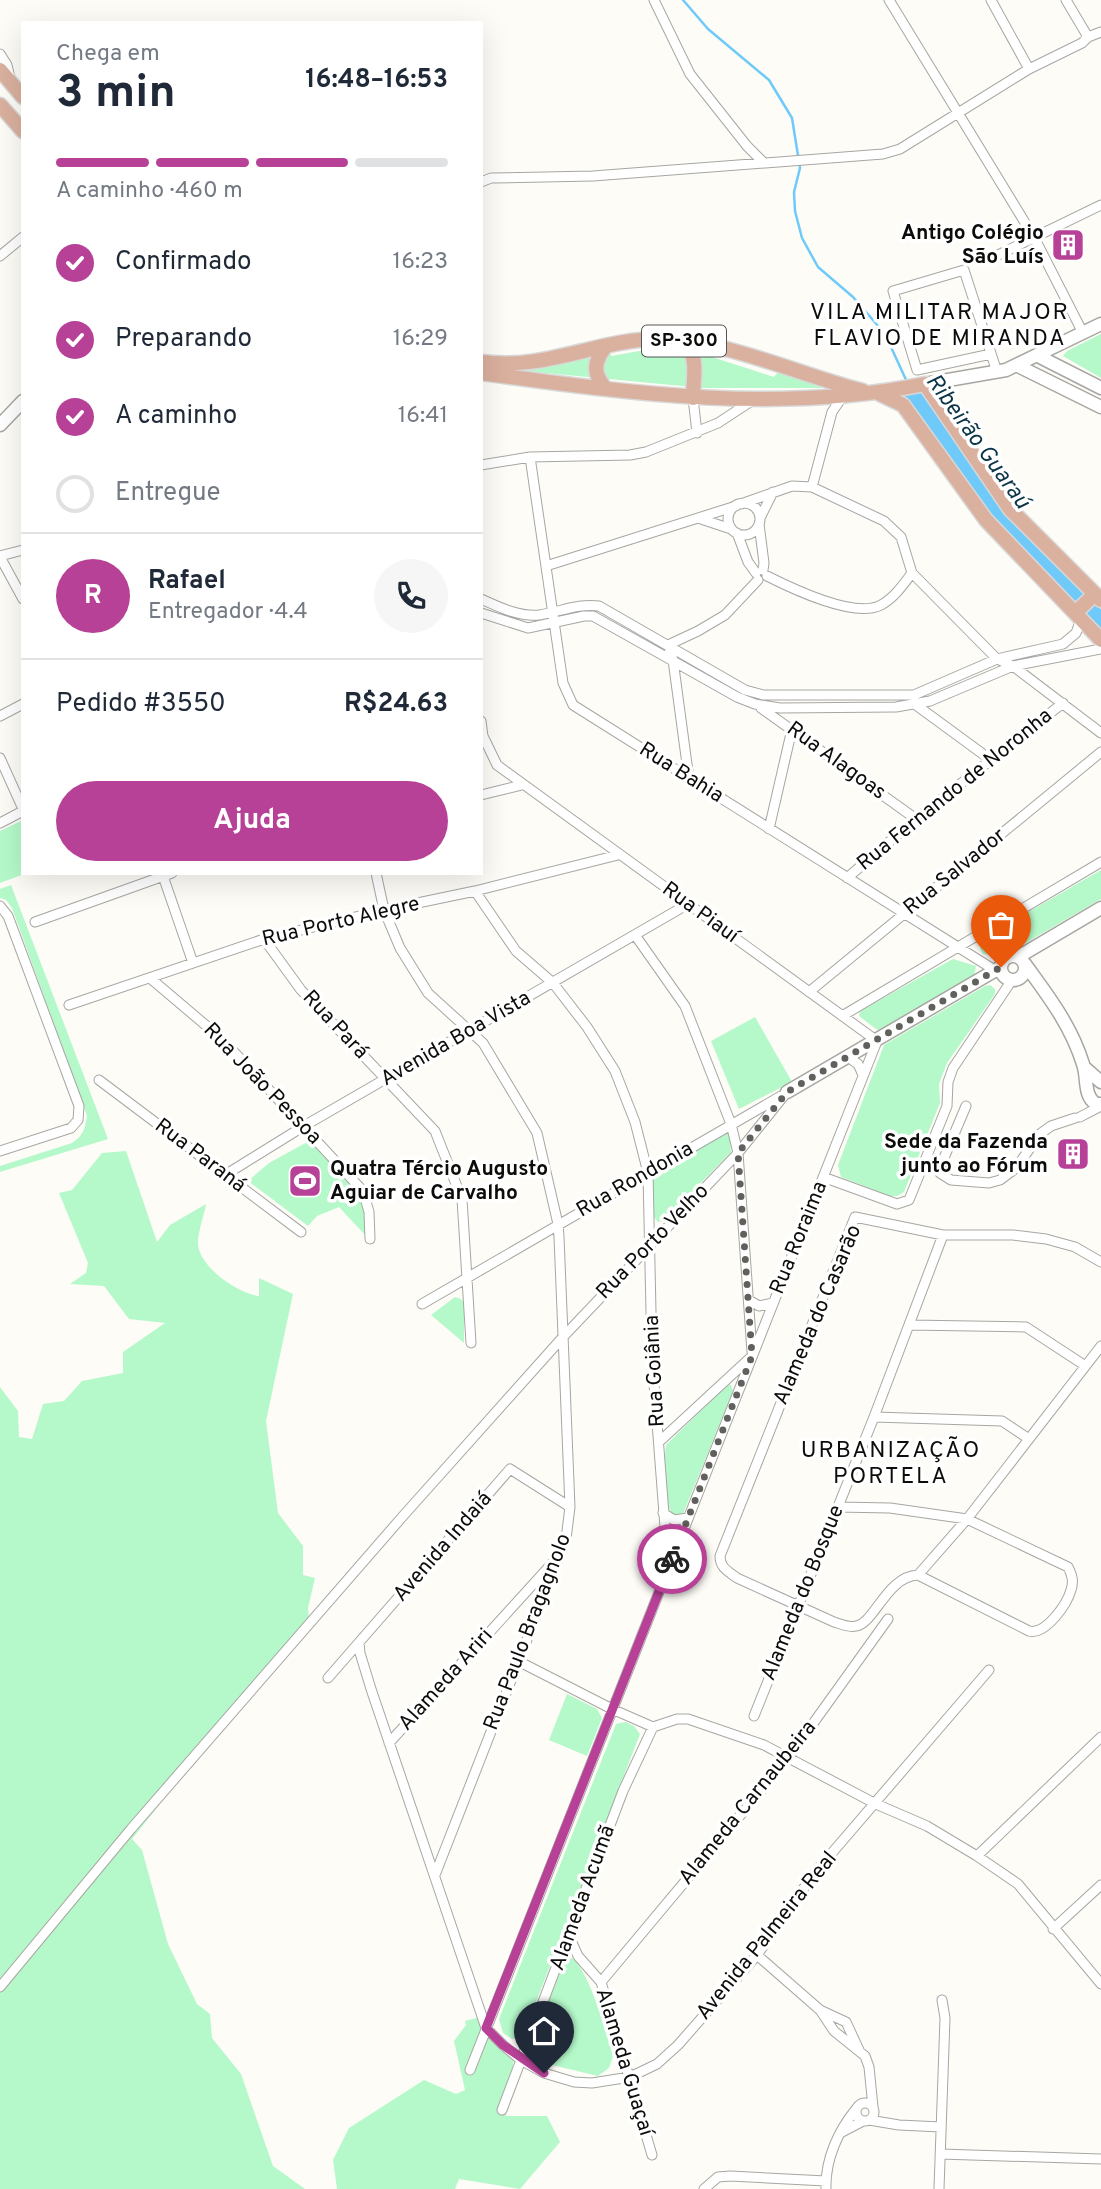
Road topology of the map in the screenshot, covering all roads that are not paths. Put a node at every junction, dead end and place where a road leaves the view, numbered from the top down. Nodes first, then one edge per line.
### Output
1 (654, 0) edge
2 (889, 0) edge
3 (991, 0) edge
4 (1066, 0) edge
5 (1101, 32) edge
6 (1087, 37) junction
7 (0, 54) edge
8 (1029, 69) junction
9 (0, 71) edge
10 (11, 83) junction
11 (21, 95) edge
12 (2, 111) edge
13 (959, 113) junction
14 (21, 129) edge
15 (763, 162) junction
16 (483, 181) edge
17 (1101, 205) edge
18 (21, 239) edge
19 (1035, 239) junction
20 (0, 256) edge
21 (992, 258) dead end
22 (1101, 324) edge
23 (1083, 333) junction
24 (683, 341) junction
25 (605, 347) junction
26 (991, 354) junction
27 (1038, 356) junction
28 (483, 362) edge
29 (1016, 365) junction
30 (997, 372) junction
31 (483, 373) edge
32 (693, 374) junction
33 (911, 387) junction
34 (1101, 388) edge
35 (606, 389) junction
36 (877, 394) junction
37 (666, 396) junction
38 (843, 396) junction
39 (817, 397) junction
40 (693, 398) junction
41 (755, 399) junction
42 (21, 403) edge
43 (903, 405) junction
44 (1101, 407) edge
45 (832, 412) junction
46 (0, 425) edge
47 (697, 433) junction
48 (530, 457) junction
49 (483, 465) edge
50 (812, 487) junction
51 (773, 492) junction
52 (738, 505) junction
53 (697, 518) junction
54 (759, 521) junction
55 (734, 531) junction
56 (21, 551) edge
57 (0, 556) edge
58 (546, 566) junction
59 (912, 573) junction
60 (761, 575) junction
61 (21, 595) edge
62 (483, 599) edge
63 (1089, 603) edge
64 (553, 611) junction
65 (483, 617) edge
66 (555, 624) junction
67 (1101, 640) edge
68 (668, 645) junction
69 (1101, 649) edge
70 (997, 659) junction
71 (673, 660) junction
72 (1013, 666) junction
73 (924, 691) junction
74 (779, 695) junction
75 (903, 701) junction
76 (930, 701) junction
77 (1063, 703) junction
78 (755, 704) junction
79 (21, 705) edge
80 (916, 705) junction
81 (780, 708) junction
82 (0, 716) edge
83 (788, 727) junction
84 (483, 731) edge
85 (1101, 733) edge
86 (1101, 752) edge
87 (0, 758) edge
88 (991, 760) junction
89 (689, 779) junction
90 (522, 785) junction
91 (483, 795) edge
92 (21, 805) edge
93 (21, 811) edge
94 (916, 819) junction
95 (0, 823) edge
96 (769, 829) junction
97 (618, 855) junction
98 (1101, 862) edge
99 (164, 875) edge
100 (167, 875) edge
101 (376, 875) edge
102 (847, 878) junction
103 (475, 891) junction
104 (688, 904) junction
105 (0, 906) edge
106 (1101, 908) edge
107 (384, 910) junction
108 (904, 914) junction
109 (35, 922) dead end
110 (635, 935) junction
111 (264, 939) junction
112 (956, 947) junction
113 (1021, 961) junction
114 (193, 963) junction
115 (1006, 975) junction
116 (150, 978) junction
117 (553, 983) junction
118 (1040, 986) junction
119 (809, 992) junction
120 (69, 1005) dead end
121 (842, 1016) junction
122 (470, 1031) junction
123 (877, 1041) junction
124 (848, 1057) junction
125 (1085, 1068) junction
126 (863, 1075) junction
127 (99, 1080) dead end
128 (387, 1080) junction
129 (1100, 1081) edge
130 (1088, 1090) junction
131 (787, 1092) junction
132 (1101, 1105) edge
133 (966, 1106) dead end
134 (731, 1124) junction
135 (304, 1126) junction
136 (0, 1151) edge
137 (738, 1153) junction
138 (649, 1173) junction
139 (225, 1175) junction
140 (823, 1177) junction
141 (558, 1224) junction
142 (301, 1233) dead end
143 (943, 1236) junction
144 (370, 1239) dead end
145 (651, 1244) junction
146 (1101, 1262) edge
147 (468, 1277) junction
148 (748, 1300) junction
149 (773, 1303) junction
150 (422, 1304) dead end
151 (909, 1325) junction
152 (563, 1337) junction
153 (471, 1343) dead end
154 (1101, 1346) edge
155 (752, 1356) junction
156 (1084, 1365) junction
157 (874, 1417) junction
158 (1029, 1439) junction
159 (659, 1441) junction
160 (570, 1507) junction
161 (838, 1507) junction
162 (663, 1513) junction
163 (688, 1518) junction
164 (967, 1519) junction
165 (665, 1532) junction
166 (681, 1535) junction
167 (560, 1555) junction
168 (668, 1568) junction
169 (918, 1575) junction
170 (798, 1604) junction
171 (888, 1619) dead end
172 (359, 1643) junction
173 (518, 1661) junction
174 (989, 1670) dead end
175 (328, 1678) dead end
176 (612, 1709) junction
177 (754, 1716) dead end
178 (653, 1727) junction
179 (1101, 1737) edge
180 (389, 1743) junction
181 (789, 1757) junction
182 (876, 1804) junction
183 (977, 1856) junction
184 (435, 1875) junction
185 (1101, 1885) edge
186 (1053, 1929) junction
187 (569, 1936) junction
188 (757, 1955) junction
189 (601, 1982) junction
190 (1101, 1984) edge
191 (0, 1987) edge
192 (942, 2000) dead end
193 (820, 2010) junction
194 (486, 2028) junction
195 (859, 2050) junction
196 (521, 2060) junction
197 (470, 2070) dead end
198 (631, 2077) junction
199 (871, 2086) junction
200 (859, 2106) junction
201 (873, 2109) junction
202 (502, 2110) dead end
203 (866, 2121) junction
204 (899, 2125) junction
205 (941, 2127) junction
206 (840, 2133) junction
207 (940, 2154) junction
208 (652, 2155) dead end
209 (1101, 2159) edge
210 (826, 2185) edge
211 (704, 2189) edge
212 (939, 2189) edge

1 - 15 street
2 - 13 street
3 - 8 street
4 - 6 street
5 - 6 street
6 - 8 street
7 - 10 street
8 - 13 street
9 - 10 main road
10 - 11 main road
12 - 14 main road
13 - 15 street
13 - 19 street
15 - 16 street
17 - 19 street
18 - 20 street
19 - 21 street
19 - 23 street
22 - 23 street
23 - 27 street
24 - 25 main road, SP-300
24 - 32 main road
24 - 36 main road, SP-300
25 - 28 main road, SP-300
25 - 35 main road
26 - 26 street
26 - 30 street
27 - 29 street
27 - 34 street
29 - 30 street
29 - 44 street
30 - 33 street
31 - 35 main road, SP-300
32 - 37 main road
32 - 40 main road
33 - 36 main road
33 - 43 main road
33 - 63 main road, SP-300
35 - 37 main road, SP-300
36 - 38 main road, SP-300
36 - 43 main road, SP-300
37 - 40 main road, SP-300
38 - 39 main road, SP-300
38 - 45 street
39 - 41 main road, SP-300
39 - 45 street
40 - 41 main road, SP-300
40 - 47 street
41 - 47 street
42 - 46 street
43 - 63 main road, SP-300
45 - 50 street
47 - 48 street
48 - 49 street
48 - 58 street, Rua Bahia
50 - 51 street
50 - 59 street
51 - 52 street
51 - 54 street
52 - 53 street
52 - 54 street
52 - 55 street
53 - 55 street
53 - 58 street
54 - 55 street
54 - 60 street
55 - 60 street
56 - 57 street
57 - 61 street
58 - 64 street, Rua Bahia
59 - 60 street
59 - 70 street
60 - 68 street
62 - 64 street
63 - 67 main road, SP-300
63 - 70 street
64 - 66 street, Rua Bahia
64 - 68 street
65 - 66 street
66 - 71 street
66 - 89 street, Rua Bahia
68 - 71 street
68 - 74 street
69 - 72 street
70 - 72 street
70 - 73 street
71 - 78 street
71 - 89 street
72 - 76 street
72 - 77 street
73 - 75 street
73 - 76 street
74 - 75 street
74 - 81 street
75 - 80 street
75 - 81 street
76 - 80 street
77 - 85 street
77 - 88 street, Rua Fernando de Noronha
78 - 81 street
78 - 83 street, Rua Alagoas
79 - 82 street
80 - 88 street
81 - 83 street
83 - 94 street, Rua Alagoas
83 - 96 street
84 - 90 street, Rua Piauí
86 - 108 street, Rua Salvador
87 - 92 street
88 - 94 street, Rua Fernando de Noronha
89 - 96 street, Rua Bahia
90 - 91 street
90 - 97 street, Rua Piauí
93 - 95 street
94 - 102 street, Rua Fernando de Noronha
96 - 102 street, Rua Bahia
97 - 103 street, Rua Porto Alegre
97 - 104 street, Rua Piauí
98 - 112 street
99 - 109 street
100 - 114 street
101 - 107 street, Rua Paulo Bragagnolo
102 - 108 street, Rua Bahia
103 - 107 street, Rua Porto Alegre
103 - 117 street, Rua Goiânia
104 - 110 street, Avenida Boa Vista
104 - 119 street, Rua Piauí
105 - 136 street
106 - 113 street
107 - 111 street, Rua Porto Alegre
107 - 122 street, Rua Paulo Bragagnolo
108 - 112 street, Rua Bahia
108 - 119 street, Rua Salvador
110 - 117 street, Avenida Boa Vista
110 - 134 street
111 - 114 street, Rua Porto Alegre
111 - 128 street, Rua Pará
112 - 115 street, Rua Bahia
112 - 121 street
113 - 115 street
113 - 115 street
113 - 118 street
114 - 116 street, Rua Porto Alegre
115 - 118 street
115 - 123 street, Rua Rondonia
115 - 140 street
116 - 120 street, Rua Porto Alegre
116 - 135 street, Rua João Pessoa
117 - 122 street, Avenida Boa Vista
117 - 138 street, Rua Goiânia
118 - 125 street
119 - 121 street, Rua Piauí
121 - 123 street, Rua Piauí
122 - 128 street, Avenida Boa Vista
122 - 141 street, Rua Paulo Bragagnolo
123 - 124 street, Rua Rondonia
123 - 126 street, Rua Roraima
124 - 126 street
124 - 131 street, Rua Rondonia
125 - 129 street
125 - 130 street
126 - 140 street, Rua Roraima
127 - 139 street, Rua Paraná
128 - 135 street, Avenida Boa Vista
128 - 147 street, Rua Pará
129 - 130 street
130 - 132 street
131 - 134 street, Rua Rondonia
131 - 137 street, Rua Porto Velho
132 - 133 street
134 - 137 street
134 - 138 street, Rua Rondonia
135 - 139 street, Avenida Boa Vista
135 - 144 street, Rua João Pessoa
137 - 145 street, Rua Porto Velho
137 - 148 street
138 - 141 street, Rua Rondonia
138 - 145 street, Rua Goiânia
139 - 142 street, Rua Paraná
140 - 149 street, Rua Roraima
141 - 147 street, Rua Rondonia
141 - 152 street, Rua Paulo Bragagnolo
143 - 146 street, Alameda do Casarão
143 - 151 street, Alameda do Bosque
143 - 170 street, Alameda do Casarão
145 - 152 street, Rua Porto Velho
145 - 159 street, Rua Goiânia
147 - 150 street, Rua Rondonia
147 - 153 street, Rua Pará
148 - 149 street
148 - 155 street
149 - 155 street, Rua Roraima
151 - 156 street
151 - 157 street, Alameda do Bosque
152 - 160 street, Rua Paulo Bragagnolo
152 - 191 street, Rua Porto Velho
154 - 156 street
155 - 159 street
155 - 163 street, Rua Roraima
156 - 158 street
157 - 158 street
157 - 161 street, Alameda do Bosque
158 - 164 street
159 - 162 street, Rua Goiânia
160 - 167 street, Rua Paulo Bragagnolo
160 - 172 street, Avenida Indaiá
161 - 164 street
161 - 170 street, Alameda do Bosque
162 - 163 street
162 - 165 street, Rua Goiânia
163 - 166 street, Rua Roraima
164 - 169 street
164 - 169 street
165 - 166 street
165 - 168 street, Rua Goiânia
166 - 168 street, Rua Roraima
167 - 173 street, Rua Paulo Bragagnolo
167 - 180 street, Alameda Ariri
168 - 176 street, Rua Roraima
169 - 170 street
170 - 177 street, Alameda do Bosque
171 - 181 street, Alameda Carnaubeira
172 - 175 street, Avenida Indaiá
172 - 180 street, Avenida Palmeira Real
173 - 176 street
173 - 184 street, Rua Paulo Bragagnolo
174 - 182 street, Avenida Palmeira Real
176 - 178 street
176 - 194 street, Rua Roraima
178 - 181 street
178 - 187 street, Alameda Acumã
179 - 183 street
180 - 184 street, Avenida Palmeira Real
181 - 182 street
181 - 189 street, Alameda Carnaubeira
182 - 183 street
182 - 188 street, Avenida Palmeira Real
183 - 186 street
184 - 194 street, Avenida Palmeira Real
185 - 186 street
186 - 190 street
187 - 189 street, Alameda Guaçaí
187 - 196 street, Alameda Acumã
188 - 193 street
188 - 198 street, Avenida Palmeira Real
189 - 198 street, Alameda Guaçaí
192 - 205 street
193 - 195 street
193 - 195 street
194 - 196 street, Avenida Palmeira Real
194 - 197 street, Rua Roraima
195 - 199 street
196 - 198 street, Avenida Palmeira Real
196 - 202 street, Alameda Acumã
198 - 208 street, Alameda Guaçaí
199 - 200 street
199 - 201 street
200 - 201 street
200 - 203 street
200 - 206 street
201 - 203 street
201 - 204 street
203 - 204 street
203 - 206 street
204 - 205 street
205 - 207 street
206 - 210 street
207 - 209 street
207 - 212 street
210 - 211 street

